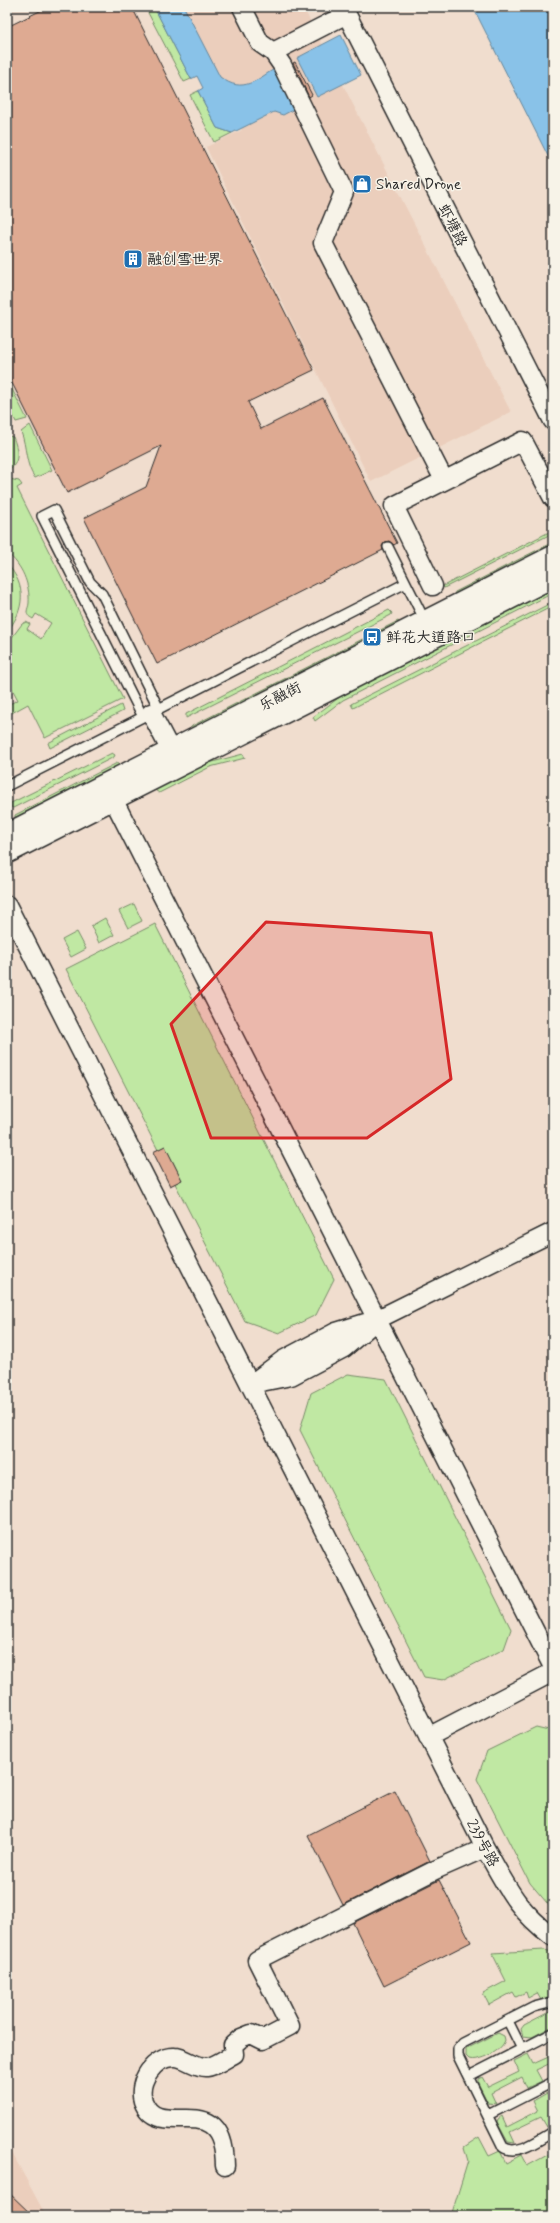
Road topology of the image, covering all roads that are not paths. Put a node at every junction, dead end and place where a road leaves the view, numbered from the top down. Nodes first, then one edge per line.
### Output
1 (242, 7) edge
2 (345, 11) edge
3 (278, 59) junction
4 (553, 421) edge
5 (444, 480) junction
6 (553, 498) edge
7 (388, 548) dead end
8 (553, 557) edge
9 (553, 576) edge
10 (406, 583) junction
11 (433, 586) dead end
12 (430, 629) junction
13 (151, 713) junction
14 (171, 751) junction
15 (7, 786) edge
16 (109, 792) junction
17 (7, 835) edge
18 (7, 852) edge
19 (7, 904) edge
20 (553, 1232) edge
21 (378, 1319) junction
22 (250, 1385) junction
23 (553, 1667) edge
24 (553, 1672) edge
25 (428, 1737) junction
26 (485, 1848) junction
27 (553, 1937) edge
28 (553, 2002) edge
29 (508, 2021) junction
30 (553, 2033) edge
31 (522, 2049) junction
32 (469, 2076) junction
33 (553, 2082) edge
34 (488, 2116) junction
35 (553, 2132) edge
36 (225, 2166) dead end

1 - 3 street
2 - 3 street
2 - 4 street, 虾塘路
3 - 5 street
5 - 6 street
5 - 11 street
7 - 10 lane
8 - 12 street, 乐融街
9 - 12 street, 乐融街
10 - 12 lane
10 - 13 lane
12 - 14 street, 乐融街
12 - 16 street, 乐融街
13 - 13 lane
13 - 14 street
13 - 15 lane
14 - 16 street, 乐融街
16 - 17 street, 乐融街
16 - 18 street, 乐融街
16 - 21 street
19 - 22 street, 239号路
20 - 21 street
21 - 22 street
21 - 23 street
22 - 25 street, 239号路
24 - 25 street
25 - 26 street, 239号路
26 - 27 street, 239号路
26 - 36 street
28 - 29 lane
29 - 31 lane
29 - 32 lane
30 - 31 lane
31 - 32 lane
32 - 34 lane
33 - 34 lane
34 - 35 lane

